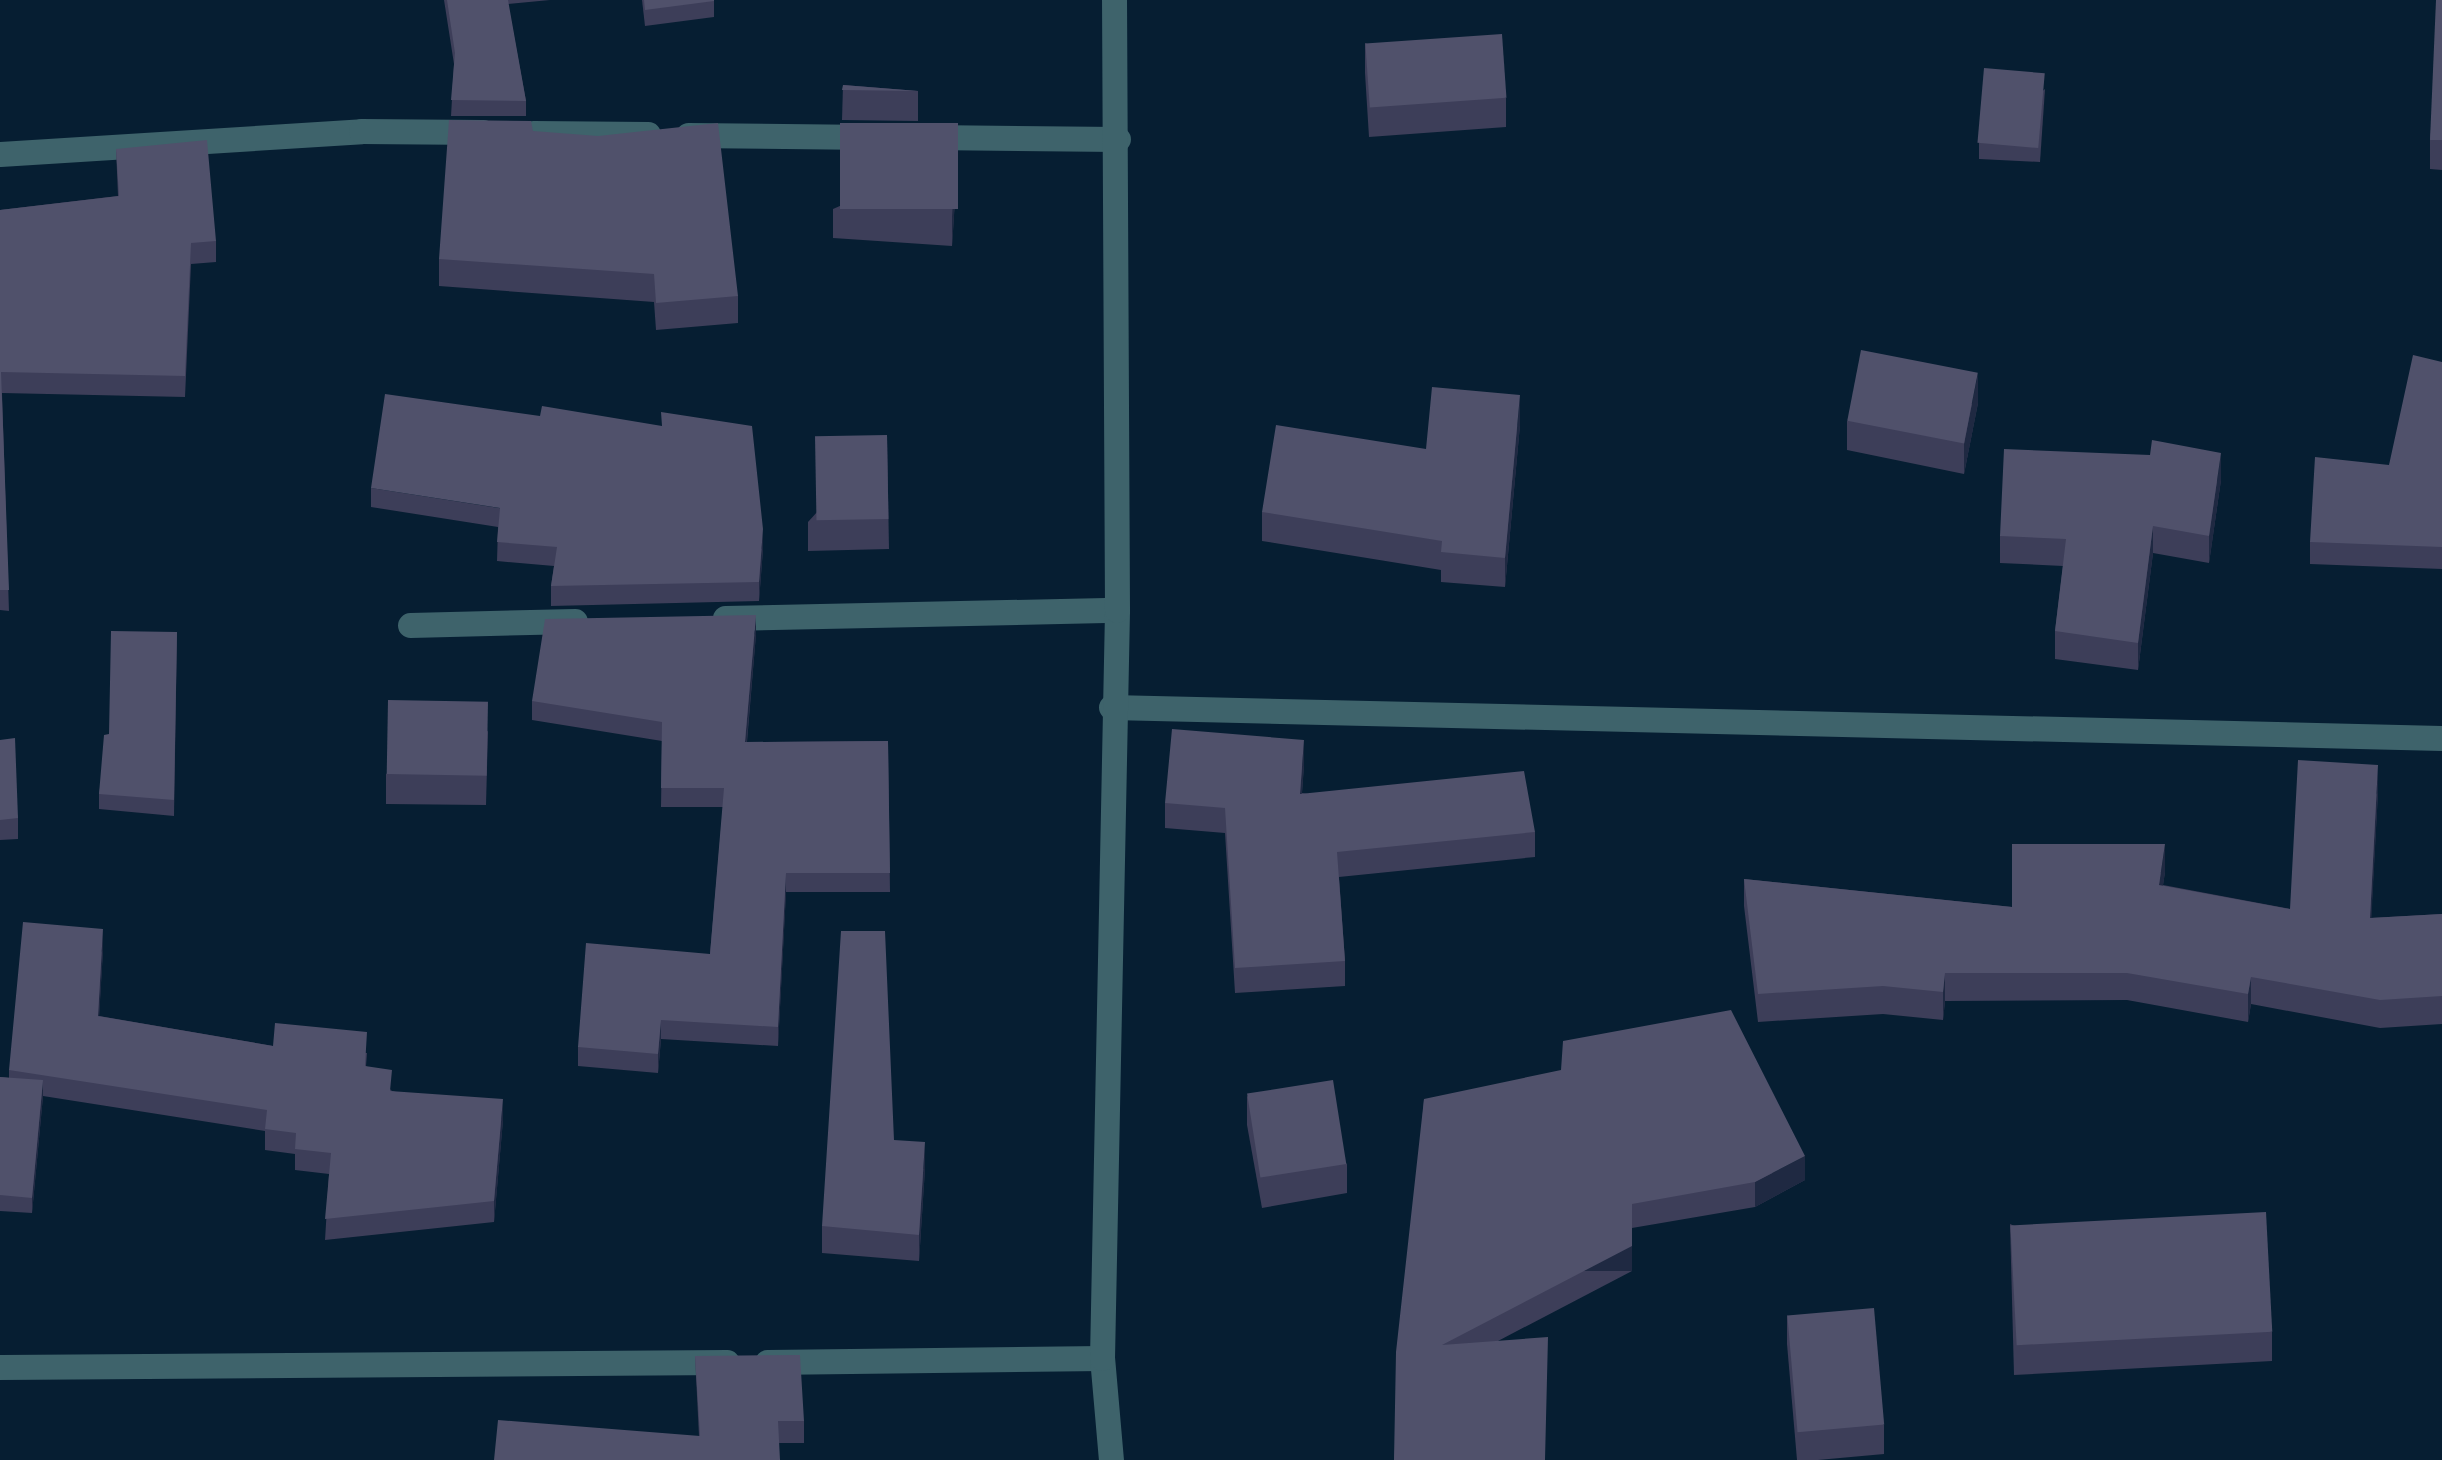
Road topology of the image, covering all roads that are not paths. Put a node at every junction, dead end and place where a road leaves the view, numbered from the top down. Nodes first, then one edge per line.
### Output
1 (1114, 0) edge
2 (1118, 139) junction
3 (0, 154) edge
4 (1116, 610) junction
5 (705, 618) edge
6 (606, 621) edge
7 (410, 625) dead end
8 (1111, 707) junction
9 (2442, 738) edge
10 (1102, 1358) junction
11 (0, 1368) edge
12 (1111, 1460) edge

1 - 2 street
2 - 3 street
2 - 4 street
4 - 5 street
4 - 8 street
6 - 7 street
8 - 9 street
8 - 10 street
10 - 11 street
10 - 12 street

